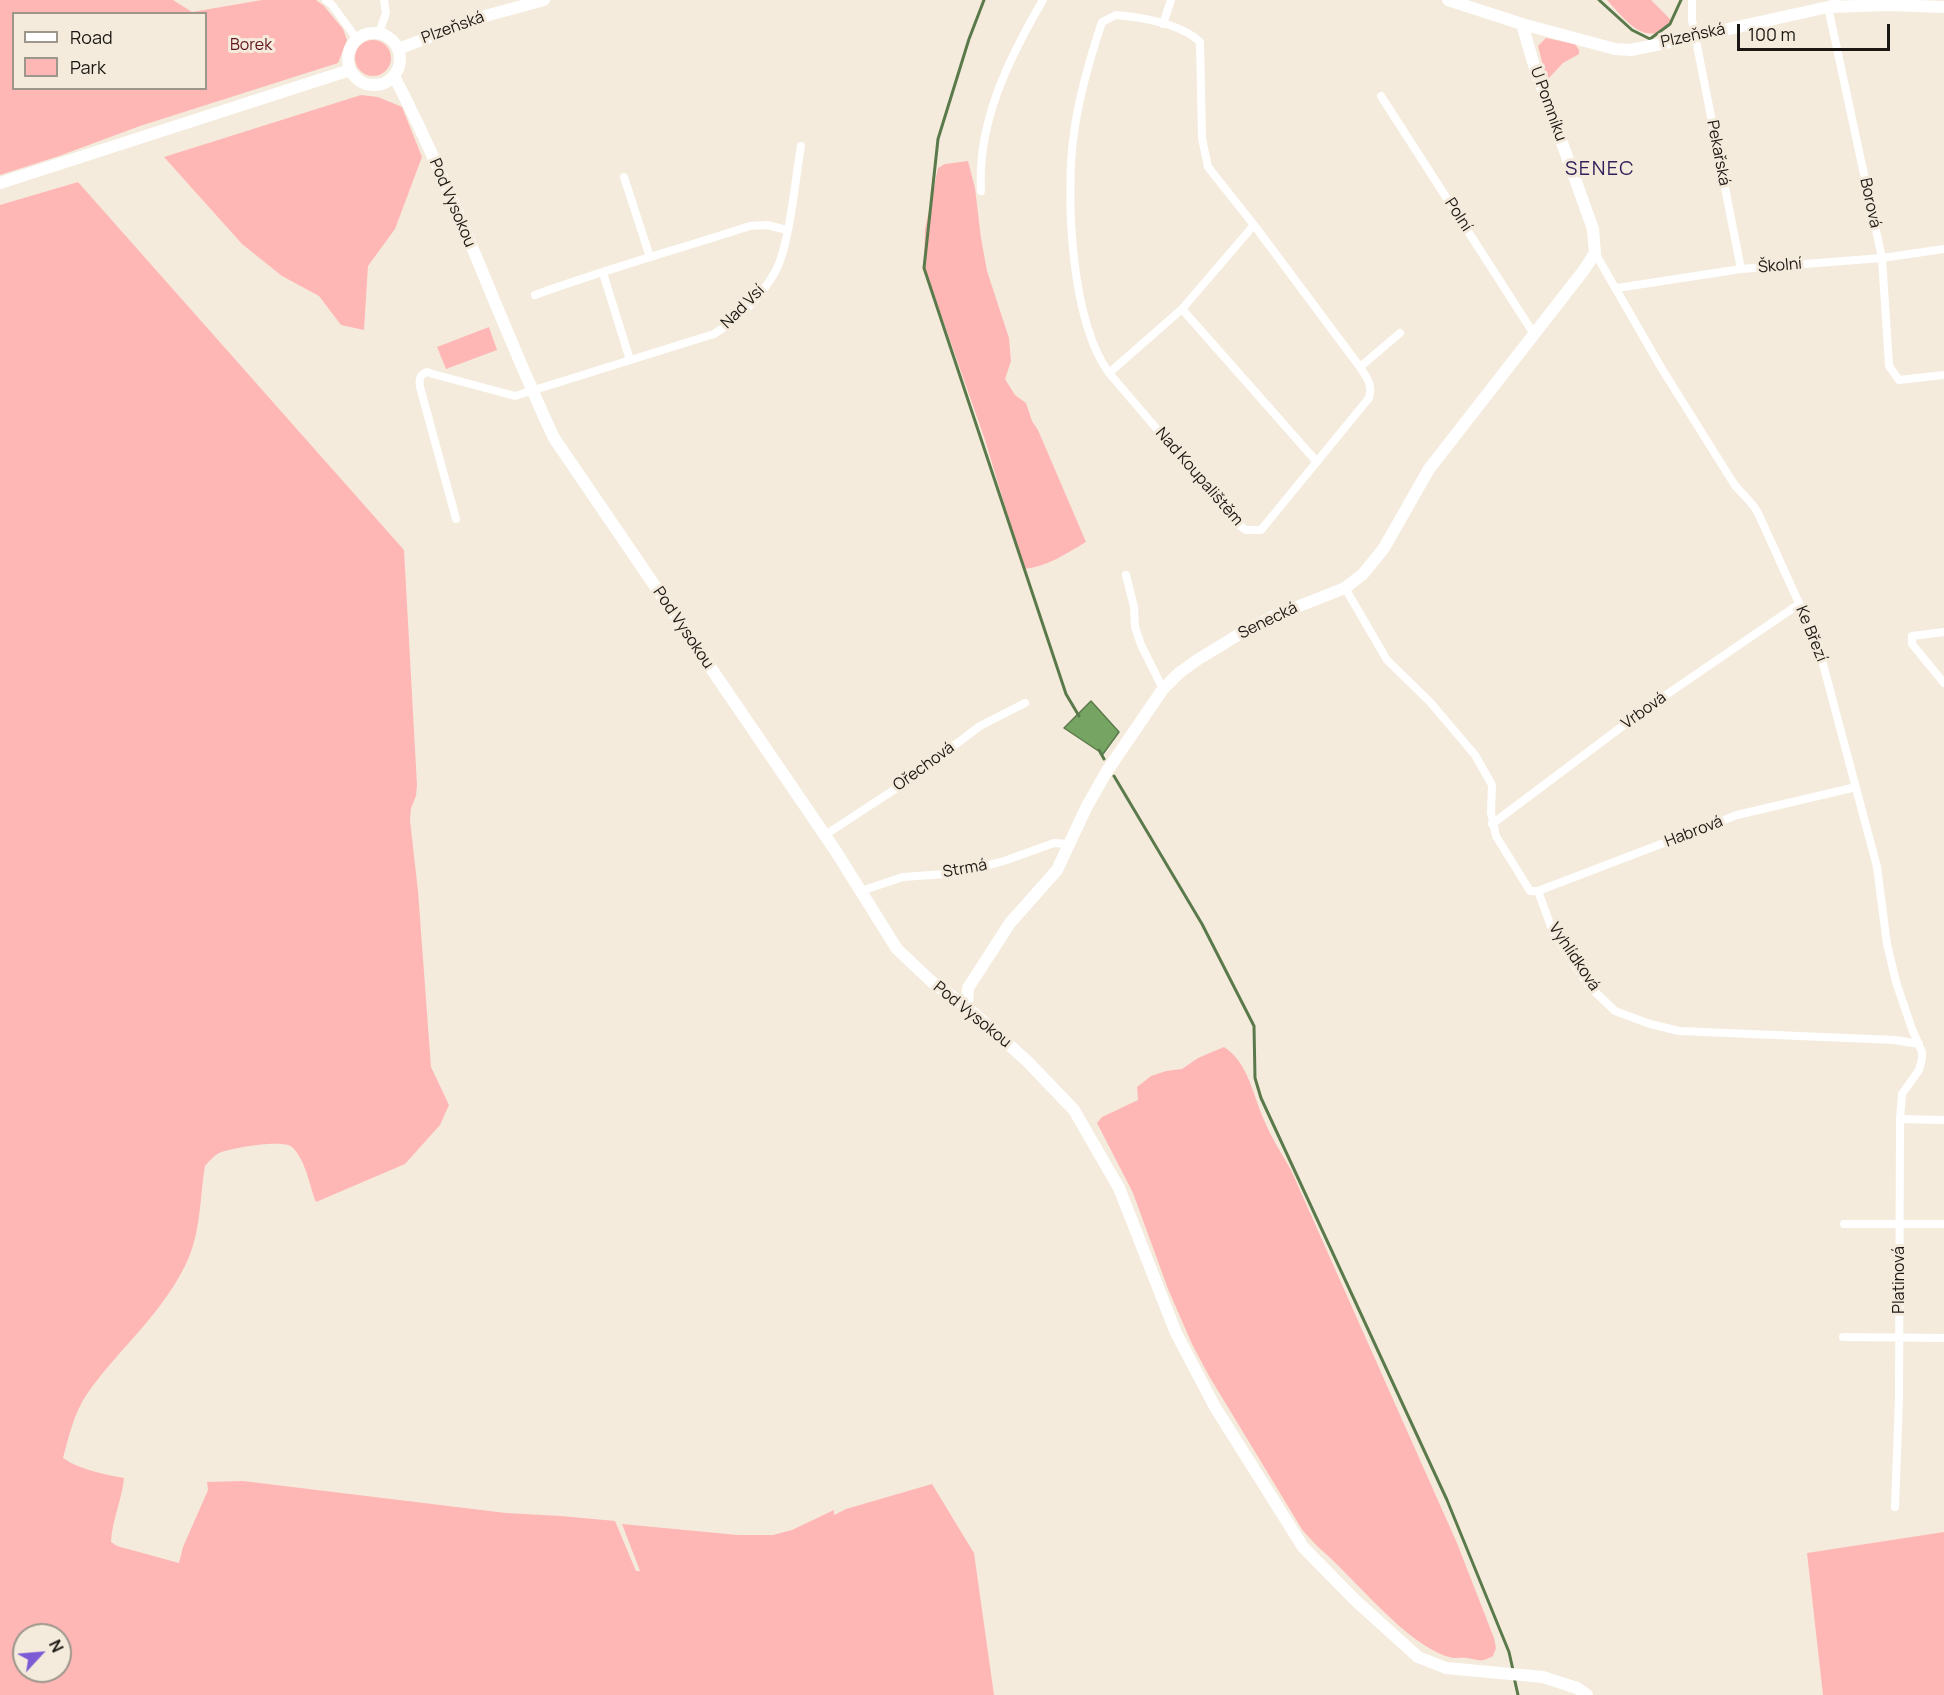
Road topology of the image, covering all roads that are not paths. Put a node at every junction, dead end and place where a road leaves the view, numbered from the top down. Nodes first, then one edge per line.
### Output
1 (326, 0) edge
2 (384, 0) edge
3 (543, 0) edge
4 (1043, 0) edge
5 (1170, 0) edge
6 (1448, 0) edge
7 (1692, 0) edge
8 (1832, 3) edge
9 (1944, 7) edge
10 (1164, 24) junction
11 (1522, 24) junction
12 (380, 33) junction
13 (1695, 36) junction
14 (357, 39) junction
15 (398, 49) junction
16 (350, 70) junction
17 (394, 76) junction
18 (1382, 96) dead end
19 (801, 146) dead end
20 (624, 177) dead end
21 (0, 183) edge
22 (981, 191) dead end
23 (1254, 225) junction
24 (787, 230) junction
25 (1944, 249) edge
26 (1595, 253) junction
27 (650, 257) junction
28 (1882, 258) junction
29 (1741, 269) junction
30 (603, 273) junction
31 (1617, 288) junction
32 (535, 295) dead end
33 (1182, 309) junction
34 (1400, 333) dead end
35 (1534, 333) junction
36 (630, 360) junction
37 (1360, 367) junction
38 (1109, 373) junction
39 (1944, 375) edge
40 (532, 392) junction
41 (1317, 462) junction
42 (456, 519) dead end
43 (1126, 574) dead end
44 (1345, 588) junction
45 (1799, 604) junction
46 (1944, 632) edge
47 (1944, 683) edge
48 (1163, 689) junction
49 (1025, 703) dead end
50 (1856, 787) junction
51 (1492, 824) junction
52 (825, 835) junction
53 (1069, 843) junction
54 (861, 891) junction
55 (1538, 891) junction
56 (967, 1007) junction
57 (1919, 1044) junction
58 (1922, 1059) joint
59 (1900, 1119) junction
60 (1942, 1120) dead end
61 (1844, 1224) dead end
62 (1900, 1224) junction
63 (1944, 1224) edge
64 (1843, 1337) dead end
65 (1899, 1338) junction
66 (1944, 1338) edge
67 (1895, 1507) dead end
68 (1587, 1695) edge

1 - 14 street
2 - 12 street
3 - 15 street, Plzeňská
4 - 22 street
5 - 10 street
6 - 11 street, Plzeňská
7 - 13 street, Pekařská
8 - 9 street, Plzeňská
8 - 13 street, Plzeňská
8 - 28 street, Borová
10 - 23 street, Nad Koupalištěm
10 - 38 street, Nad Koupalištěm
11 - 13 street, Plzeňská
11 - 26 street, U Pomníku
12 - 14 street
12 - 15 street
13 - 29 street, Pekařská
14 - 16 street
15 - 17 street
16 - 17 street
16 - 21 street
17 - 40 street, Pod Vysokou
18 - 35 street, Polní
19 - 24 street, Nad Vsí
20 - 27 street
23 - 33 street
23 - 37 street, Nad Koupalištěm
24 - 27 street
24 - 36 street, Nad Vsí
25 - 28 street, Školní
26 - 31 street, Ke Březí
26 - 35 street, Senecká
27 - 30 street
28 - 29 street, Školní
28 - 39 street, Borová
29 - 31 street, Školní
30 - 32 street
30 - 36 street
31 - 45 street, Ke Březí
33 - 38 street
33 - 41 street
34 - 37 street
35 - 44 street, Senecká
36 - 40 street, Nad Vsí
37 - 41 street, Nad Koupalištěm
38 - 41 street, Nad Koupalištěm
40 - 42 street, Nad Vsí
40 - 52 street, Pod Vysokou
43 - 48 street
44 - 48 street, Senecká
44 - 51 street, Vyhlídková
45 - 50 street, Ke Březí
45 - 51 street, Vrbová
46 - 47 street
48 - 53 street, Senecká
49 - 52 street, Ořechová
50 - 55 street, Habrová
50 - 57 street, Ke Březí
51 - 55 street, Vyhlídková
52 - 54 street, Pod Vysokou
53 - 54 street, Strmá
53 - 56 street, Senecká
54 - 56 street, Pod Vysokou
55 - 57 street, Vyhlídková
56 - 68 street, Pod Vysokou
57 - 58 street, Ke Březí
58 - 59 street, Platinová
59 - 60 street
59 - 62 street, Platinová
61 - 62 street
62 - 63 street
62 - 65 street, Platinová
64 - 65 street
65 - 66 street
65 - 67 street, Platinová

